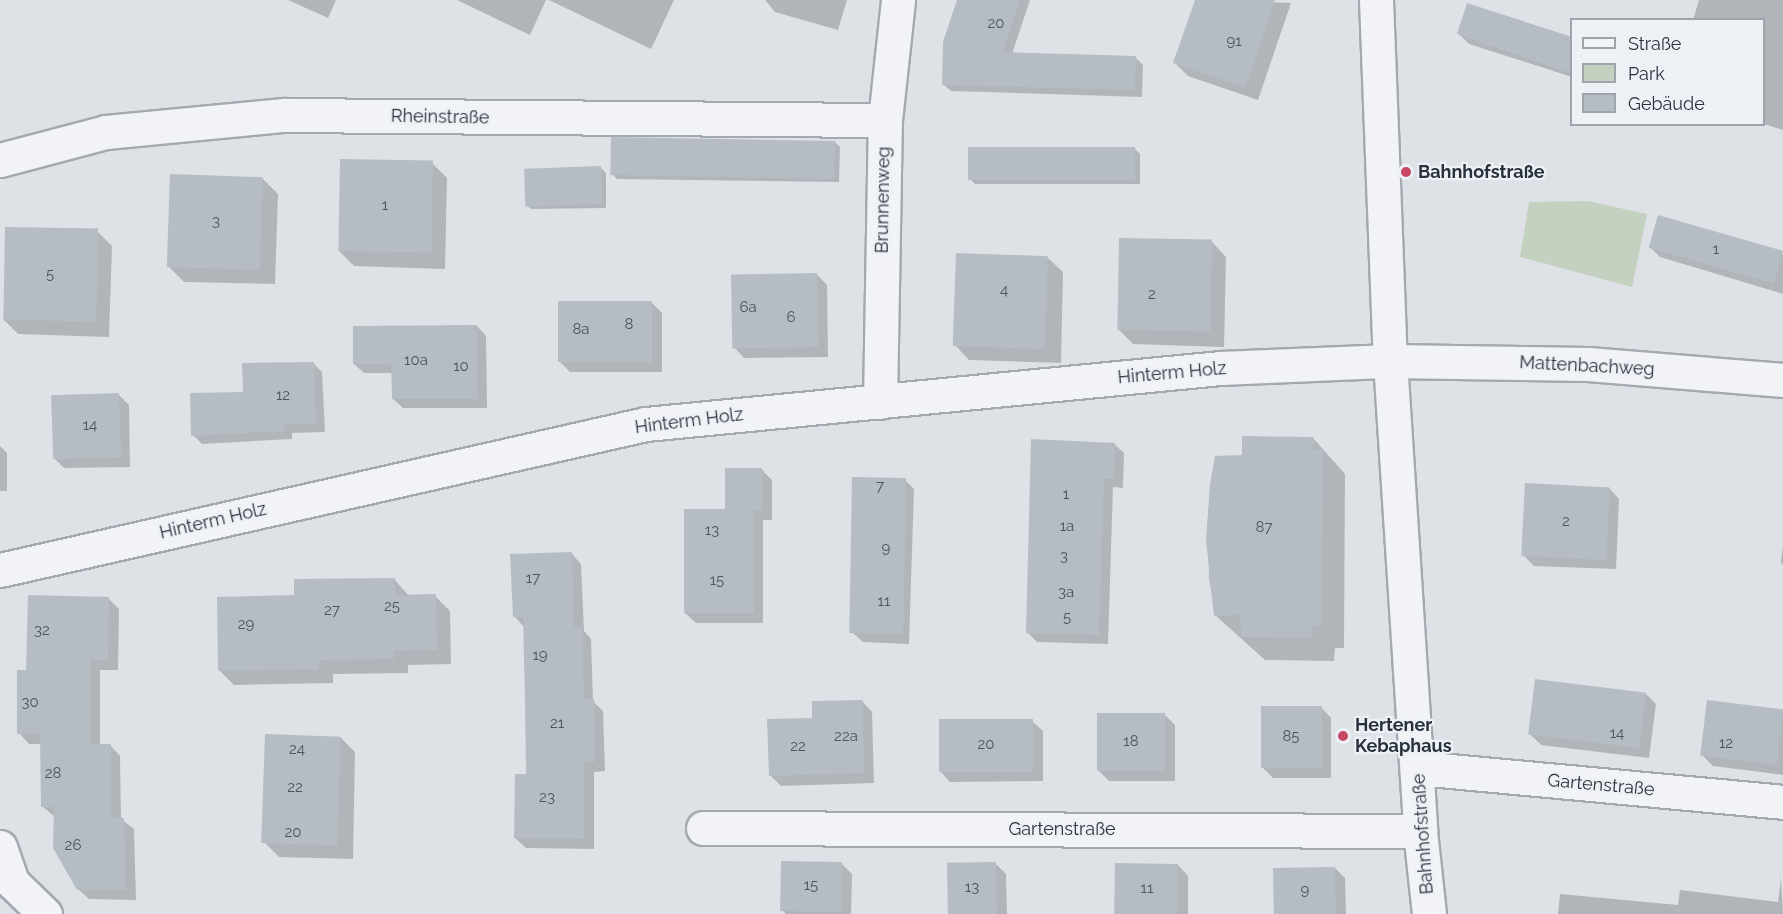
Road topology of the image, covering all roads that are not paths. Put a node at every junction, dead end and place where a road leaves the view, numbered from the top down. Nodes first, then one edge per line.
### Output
1 (898, 0) edge
2 (1376, 0) edge
3 (885, 120) junction
4 (0, 160) edge
5 (1390, 361) junction
6 (1783, 380) edge
7 (880, 402) junction
8 (0, 570) edge
9 (1418, 768) junction
10 (1783, 802) edge
11 (703, 828) dead end
12 (1420, 831) junction
13 (0, 847) edge
14 (45, 914) edge
15 (1429, 914) edge

1 - 3 street, Brunnenweg
2 - 5 street, Bahnhofstraße
3 - 4 street, Rheinstraße
3 - 7 street, Brunnenweg
5 - 6 street, Mattenbachweg
5 - 7 street, Hinterm Holz
5 - 9 street, Bahnhofstraße
7 - 8 street, Hinterm Holz
9 - 10 street, Gartenstraße
9 - 12 street, Bahnhofstraße
11 - 12 street, Gartenstraße
12 - 15 street, Bahnhofstraße
13 - 14 street

